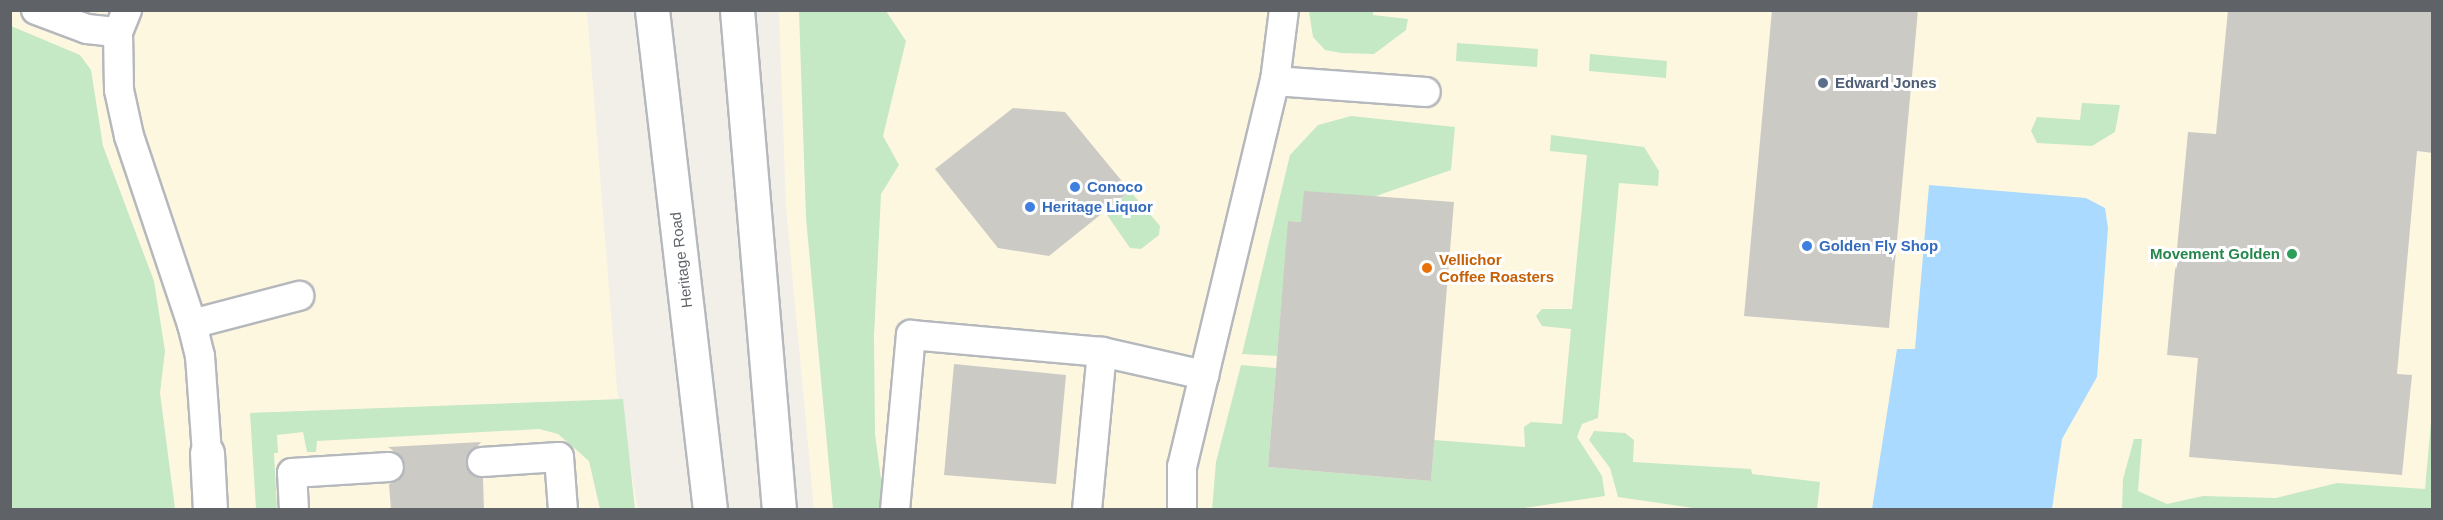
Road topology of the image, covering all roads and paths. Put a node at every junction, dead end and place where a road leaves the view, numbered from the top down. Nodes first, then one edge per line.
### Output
1 (36, 10) edge
2 (652, 10) edge
3 (737, 10) edge
4 (1284, 10) edge
5 (122, 21) edge
6 (1275, 81) junction
7 (1426, 92) dead end
8 (299, 296) dead end
9 (192, 324) junction
10 (1102, 352) junction
11 (1204, 375) junction
12 (207, 453) joint
13 (482, 462) dead end
14 (389, 467) dead end
15 (210, 510) edge
16 (294, 510) edge
17 (563, 510) edge
18 (710, 510) edge
19 (778, 510) edge
20 (895, 510) edge
21 (1087, 510) edge
22 (1182, 510) edge

1 - 5 lane
2 - 18 main road, Heritage Road
3 - 19 main road
4 - 6 lane
5 - 9 lane
6 - 7 lane
6 - 11 lane
8 - 9 lane
9 - 12 lane
10 - 11 lane
10 - 20 lane
10 - 21 lane
11 - 22 lane
12 - 15 main road
13 - 17 lane
14 - 16 lane

